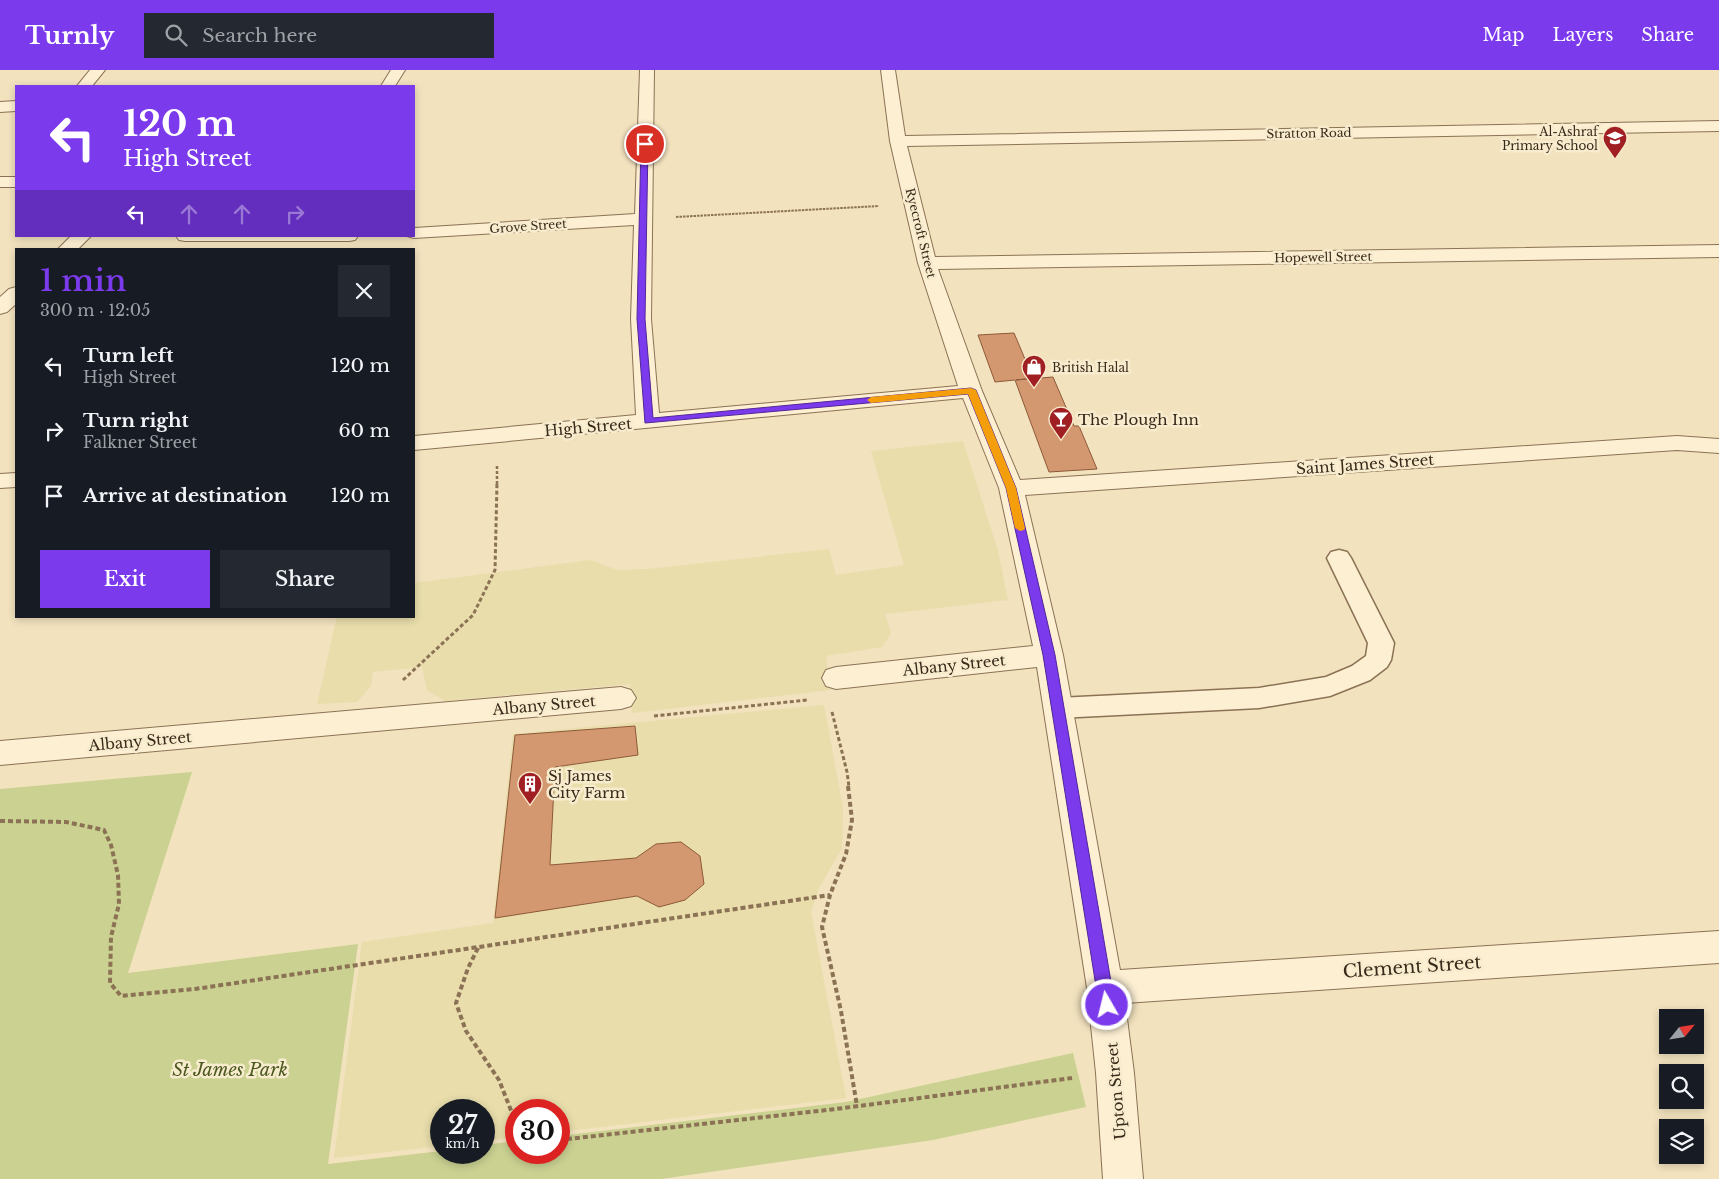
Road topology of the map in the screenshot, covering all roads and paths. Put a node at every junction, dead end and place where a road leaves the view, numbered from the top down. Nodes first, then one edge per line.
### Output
1 (98, 70) edge
2 (398, 70) edge
3 (646, 70) edge
4 (888, 70) edge
5 (85, 85) edge
6 (389, 85) edge
7 (15, 106) edge
8 (0, 107) edge
9 (1719, 126) edge
10 (898, 141) junction
11 (0, 182) edge
12 (15, 182) edge
13 (913, 204) junction
14 (643, 219) junction
15 (415, 233) edge
16 (81, 237) edge
17 (68, 248) edge
18 (1719, 251) edge
19 (927, 263) junction
20 (15, 294) edge
21 (0, 308) edge
22 (971, 390) junction
23 (648, 421) junction
24 (498, 435) junction
25 (415, 443) edge
26 (1719, 446) edge
27 (15, 480) edge
28 (0, 481) edge
29 (1011, 488) junction
30 (1339, 558) dead end
31 (1049, 655) junction
32 (832, 688) junction
33 (621, 698) joint
34 (1058, 708) junction
35 (440, 714) junction
36 (0, 753) edge
37 (0, 820) edge
38 (830, 895) junction
39 (1719, 947) edge
40 (478, 948) junction
41 (1105, 988) junction
42 (1115, 1074) junction
43 (505, 1099) edge
44 (857, 1106) junction
45 (570, 1139) edge
46 (1123, 1179) edge

1 - 5 street
2 - 6 street
3 - 14 street
4 - 10 street, Ryecroft Street
7 - 8 street
9 - 10 street, Stratton Road
10 - 13 street, Ryecroft Street
11 - 12 street
13 - 14 path
13 - 19 street, Ryecroft Street
14 - 15 street, Grove Street
14 - 23 street
16 - 17 street
18 - 19 street, Hopewell Street
19 - 22 street, Ryecroft Street
20 - 21 street
22 - 23 street, High Street
22 - 29 street, Upton Street
23 - 24 street, High Street
24 - 25 street, High Street
24 - 35 path
26 - 29 street, Saint James Street
27 - 28 street
29 - 31 street, Upton Street
30 - 34 lane
31 - 32 street, Albany Street
31 - 34 street, Upton Street
32 - 33 path
32 - 38 path
33 - 35 street, Albany Street
34 - 41 street, Upton Street
35 - 36 street, Albany Street
37 - 40 path
38 - 40 path
38 - 44 path
39 - 41 street, Clement Street
40 - 43 path
41 - 42 street, Upton Street
42 - 44 path
42 - 46 street, Upton Street
44 - 45 path

